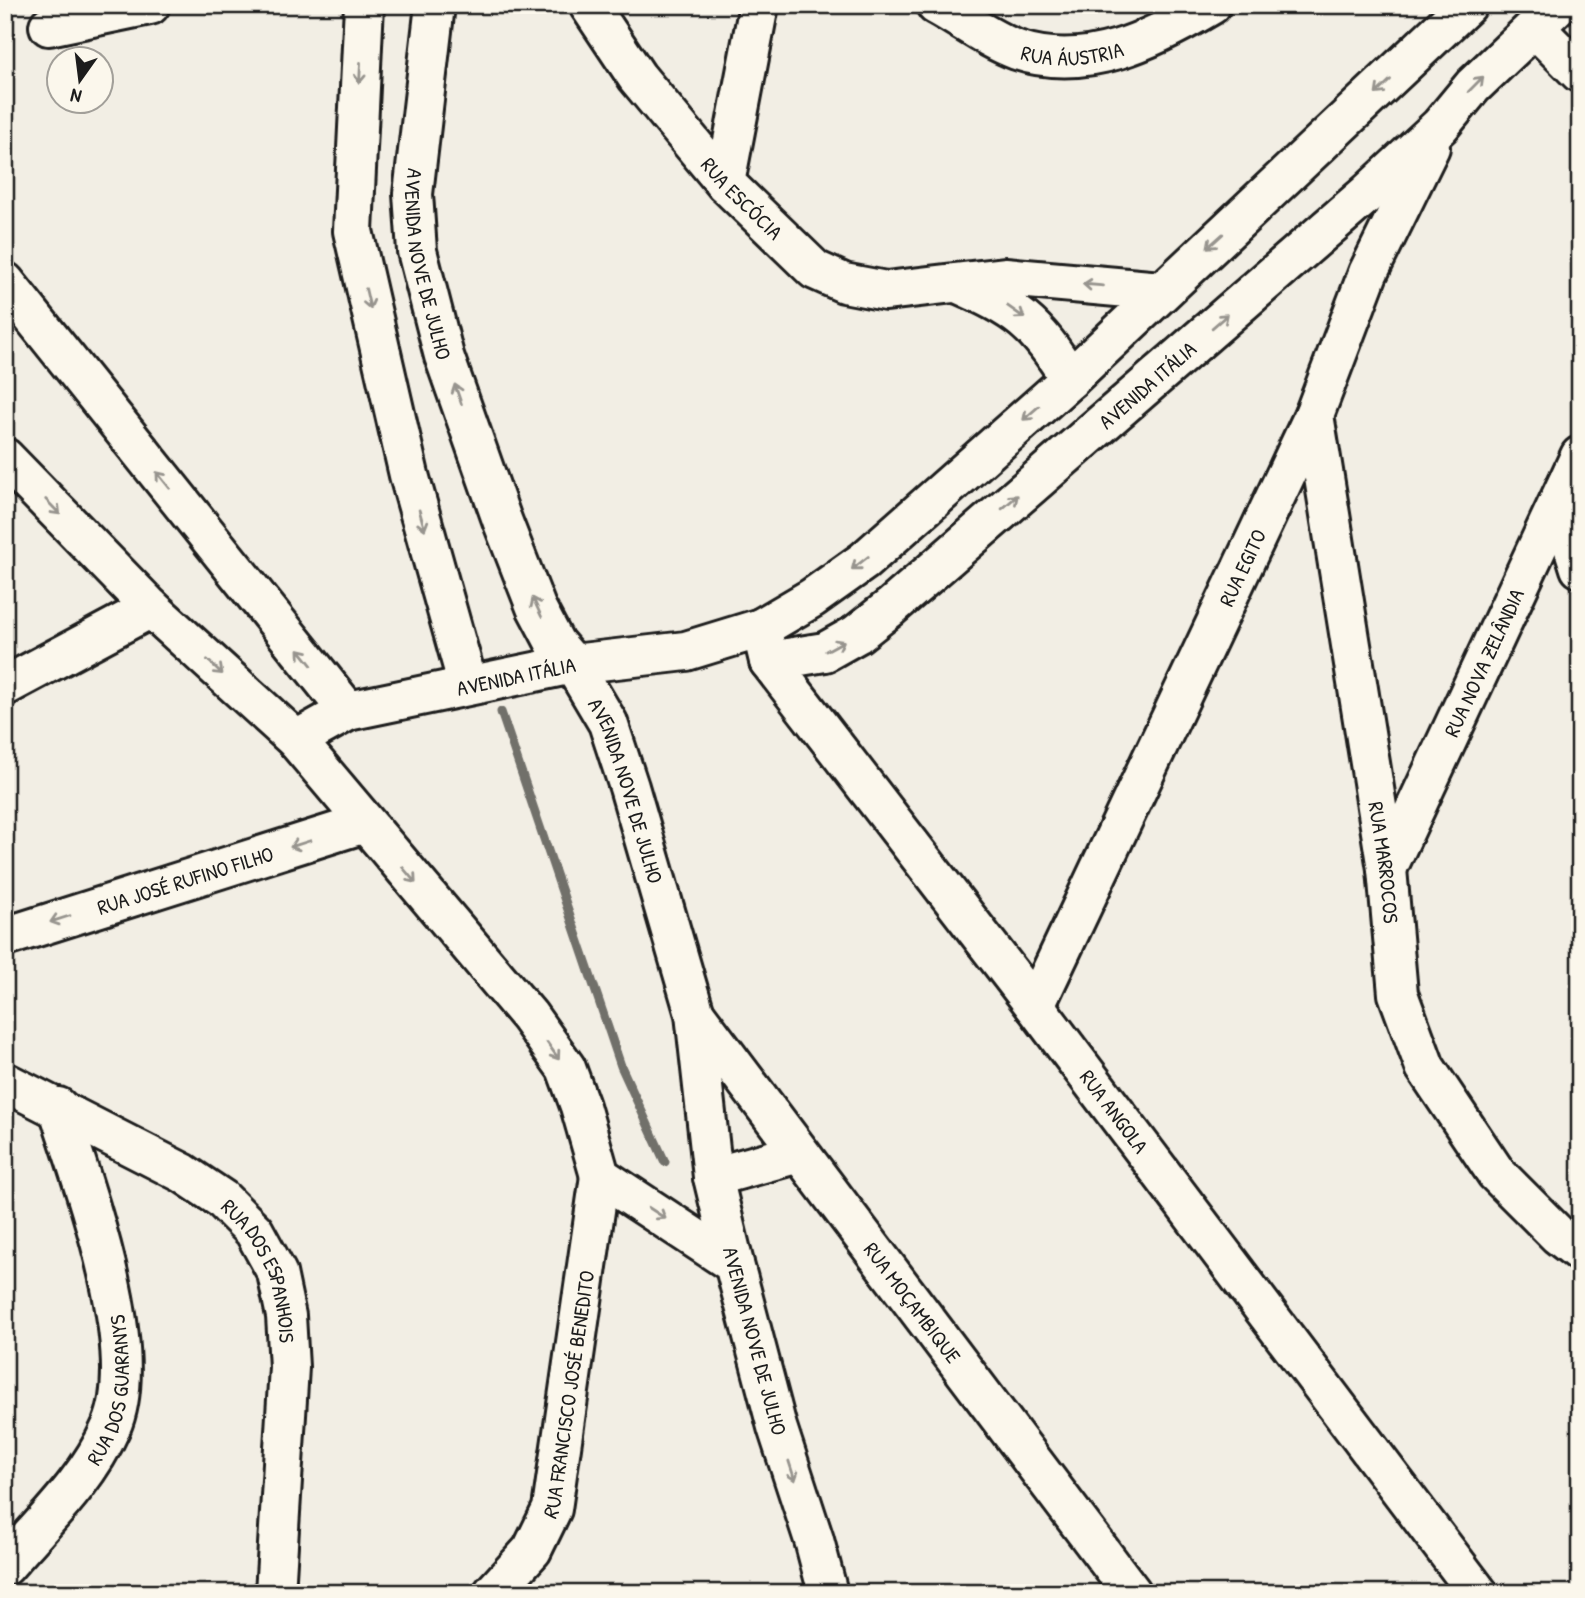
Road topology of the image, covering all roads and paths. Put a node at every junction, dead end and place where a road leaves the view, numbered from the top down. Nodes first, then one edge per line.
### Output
1 (150, 5) edge
2 (364, 5) edge
3 (435, 5) edge
4 (589, 5) edge
5 (760, 5) edge
6 (936, 5) edge
7 (1211, 5) edge
8 (1466, 5) edge
9 (1547, 17) edge
10 (49, 26) dead end
11 (1580, 73) edge
12 (1440, 126) junction
13 (725, 183) junction
14 (5, 282) edge
15 (955, 282) junction
16 (1161, 291) junction
17 (1070, 379) junction
18 (1314, 415) junction
19 (1580, 456) edge
20 (5, 458) edge
21 (1559, 502) junction
22 (1580, 568) edge
23 (151, 608) junction
24 (765, 644) junction
25 (573, 664) junction
26 (468, 685) junction
27 (5, 686) edge
28 (348, 711) junction
29 (296, 740) junction
30 (365, 823) junction
31 (1387, 869) junction
32 (5, 937) edge
33 (1035, 1006) junction
34 (695, 1014) junction
35 (5, 1082) edge
36 (58, 1107) junction
37 (799, 1153) junction
38 (600, 1176) junction
39 (713, 1177) junction
40 (1580, 1252) edge
41 (734, 1264) junction
42 (5, 1566) edge
43 (275, 1593) edge
44 (493, 1593) edge
45 (828, 1593) edge
46 (1132, 1593) edge
47 (1478, 1593) edge

1 - 10 street
2 -> 26 street
25 -> 3 street, AVENIDA NOVE DE JULHO
4 - 13 street, RUA ESCÓCIA
5 - 13 street
6 - 7 street, RUA ÁUSTRIA
8 -> 16 street
9 - 11 street
12 -> 9 street, AVENIDA ITÁLIA
12 - 18 street, RUA EGITO
24 -> 12 street, AVENIDA ITÁLIA
13 - 15 street, RUA ESCÓCIA
28 -> 14 street
16 -> 15 street, RUA ESCÓCIA
15 -> 17 street
16 - 17 street
17 -> 24 street
18 - 31 street, RUA MARROCOS
18 - 33 street, RUA EGITO
19 - 21 street, RUA NOVA ZELÂNDIA
20 -> 23 street
21 - 22 street
21 - 31 street, RUA NOVA ZELÂNDIA
23 - 27 street
23 -> 29 street
24 - 25 street, AVENIDA ITÁLIA
24 - 33 street, RUA ANGOLA
25 - 26 street, AVENIDA ITÁLIA
25 - 34 street, AVENIDA NOVE DE JULHO
26 - 28 street, AVENIDA ITÁLIA
28 - 29 street, AVENIDA ITÁLIA
29 - 30 street
30 -> 32 street, RUA JOSÉ RUFINO FILHO
30 -> 38 street
31 - 40 street, RUA MARROCOS
33 - 47 street, RUA ANGOLA
34 - 37 street, RUA MOÇAMBIQUE
34 - 39 street, AVENIDA NOVE DE JULHO
35 - 36 street, RUA DOS ESPANHOIS
36 - 42 street, RUA DOS GUARANYS
36 - 43 street, RUA DOS ESPANHOIS
37 - 39 street
37 - 46 street, RUA MOÇAMBIQUE
38 -> 41 street
38 - 44 street, RUA FRANCISCO JOSÉ BENEDITO
39 - 41 street, AVENIDA NOVE DE JULHO
41 -> 45 street, AVENIDA NOVE DE JULHO

